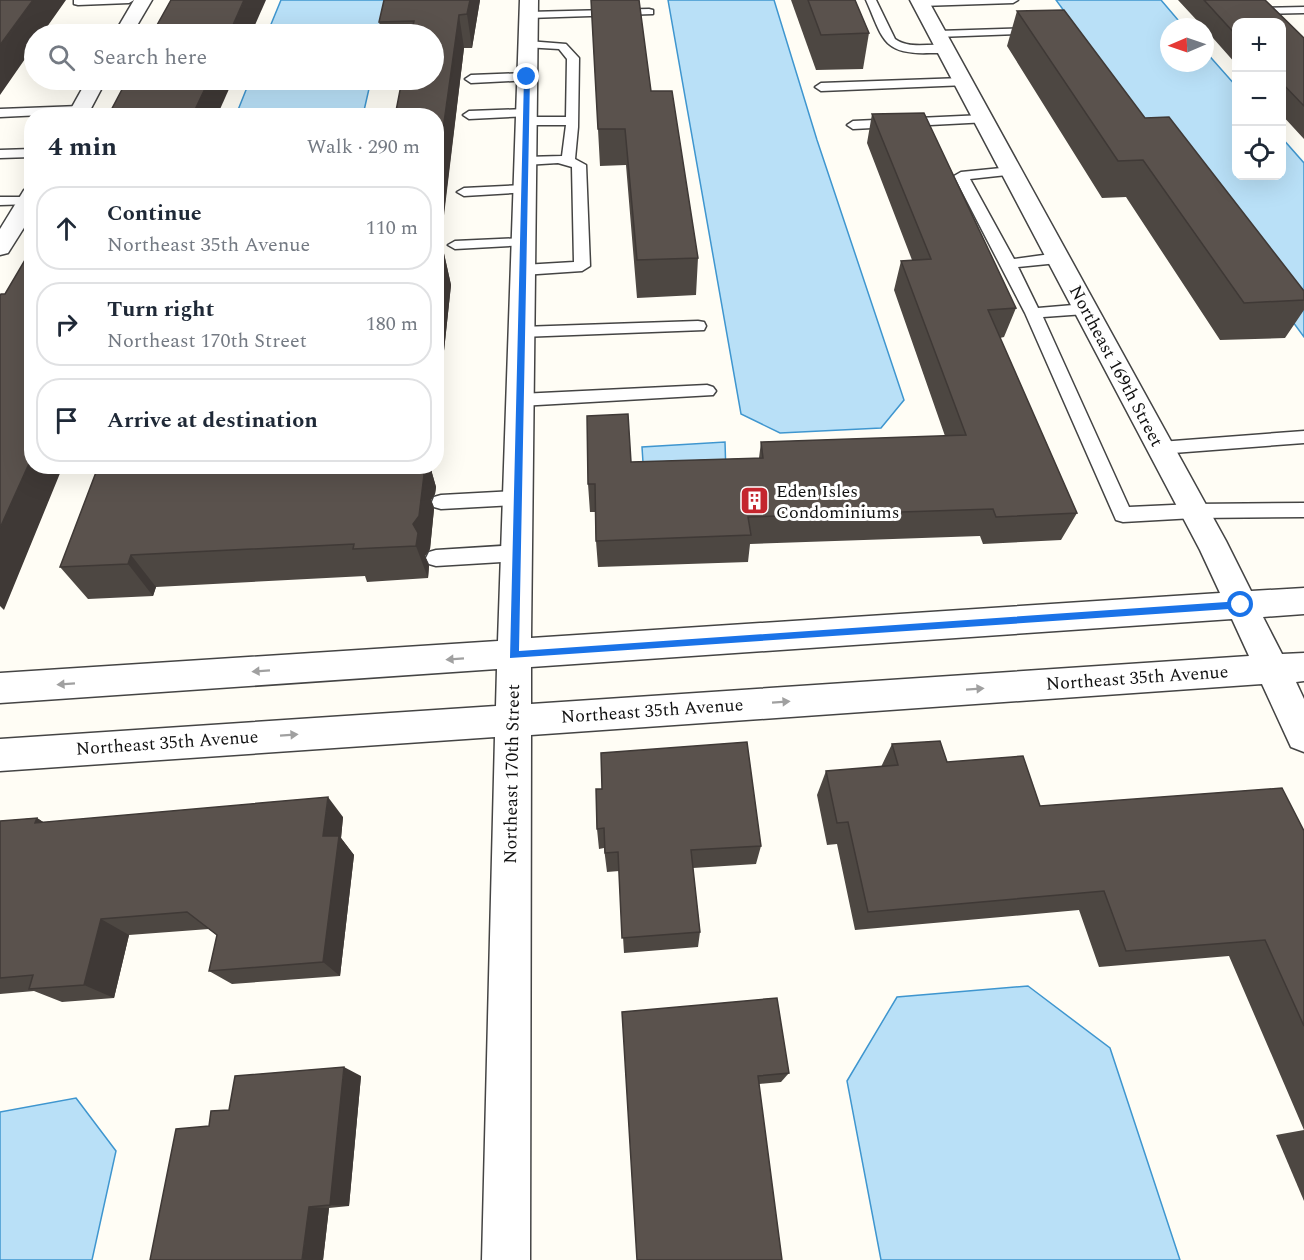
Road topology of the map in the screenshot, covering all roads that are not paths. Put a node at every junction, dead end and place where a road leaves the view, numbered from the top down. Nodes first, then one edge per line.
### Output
1 (129, 0) edge
2 (143, 0) edge
3 (872, 0) edge
4 (1013, 0) edge
5 (78, 2) edge
6 (920, 2) edge
7 (528, 8) edge
8 (1264, 10) edge
9 (1304, 10) edge
10 (649, 12) dead end
11 (129, 24) edge
12 (1048, 31) edge
13 (942, 42) junction
14 (528, 45) junction
15 (527, 77) junction
16 (471, 79) dead end
17 (963, 82) junction
18 (821, 87) dead end
19 (91, 90) edge
20 (82, 108) edge
21 (0, 113) edge
22 (24, 113) edge
23 (469, 115) dead end
24 (526, 117) junction
25 (983, 119) junction
26 (572, 121) junction
27 (854, 125) dead end
28 (24, 153) edge
29 (0, 154) edge
30 (525, 161) junction
31 (568, 162) junction
32 (1011, 171) junction
33 (524, 189) junction
34 (464, 192) dead end
35 (24, 199) edge
36 (0, 201) edge
37 (24, 208) edge
38 (523, 242) junction
39 (455, 245) dead end
40 (0, 248) edge
41 (1058, 258) junction
42 (1009, 264) junction
43 (523, 270) junction
44 (1086, 309) junction
45 (1033, 313) junction
46 (698, 326) dead end
47 (521, 332) junction
48 (707, 391) dead end
49 (520, 400) junction
50 (1304, 436) edge
51 (1160, 448) junction
52 (518, 498) junction
53 (441, 502) dead end
54 (1304, 510) edge
55 (1194, 511) junction
56 (516, 553) junction
57 (436, 558) dead end
58 (1304, 601) edge
59 (1241, 605) junction
60 (514, 655) junction
61 (1288, 668) edge
62 (0, 688) edge
63 (513, 720) junction
64 (1304, 736) edge
65 (0, 755) edge
66 (506, 1260) edge

1 - 5 lane
2 - 11 street
3 - 13 lane
4 - 6 lane
6 - 13 street, Northeast 169th Street
7 - 10 lane
7 - 14 street, Northeast 170th Street
8 - 9 lane
12 - 13 lane
13 - 17 street, Northeast 169th Street
14 - 15 street, Northeast 170th Street
14 - 26 lane
15 - 16 lane
15 - 24 street, Northeast 170th Street
17 - 18 lane
17 - 25 street, Northeast 169th Street
19 - 20 street
21 - 22 lane
23 - 24 lane
24 - 26 lane
24 - 30 street, Northeast 170th Street
25 - 27 lane
25 - 32 street, Northeast 169th Street
26 - 31 lane
28 - 29 lane
30 - 31 lane
30 - 33 street, Northeast 170th Street
31 - 43 lane
32 - 41 street, Northeast 169th Street
32 - 42 lane
33 - 34 lane
33 - 38 street, Northeast 170th Street
35 - 36 lane
37 - 40 street
38 - 39 lane
38 - 43 street, Northeast 170th Street
41 - 42 lane
41 - 44 street, Northeast 169th Street
42 - 45 lane
43 - 47 street, Northeast 170th Street
44 - 45 lane
44 - 51 street, Northeast 169th Street
45 - 55 lane
46 - 47 lane
47 - 49 street, Northeast 170th Street
48 - 49 lane
49 - 52 street, Northeast 170th Street
50 - 51 lane
51 - 55 street, Northeast 169th Street
52 - 53 lane
52 - 56 street, Northeast 170th Street
54 - 55 lane
55 - 59 street, Northeast 169th Street
56 - 57 lane
56 - 60 street, Northeast 170th Street
58 - 59 street
59 - 60 street
59 - 61 street, Northeast 169th Street
60 -> 62 street
60 - 63 street, Northeast 170th Street
63 -> 61 street, Northeast 35th Avenue
61 - 64 street, Northeast 169th Street
65 -> 63 street, Northeast 35th Avenue
63 - 66 street, Northeast 170th Street

